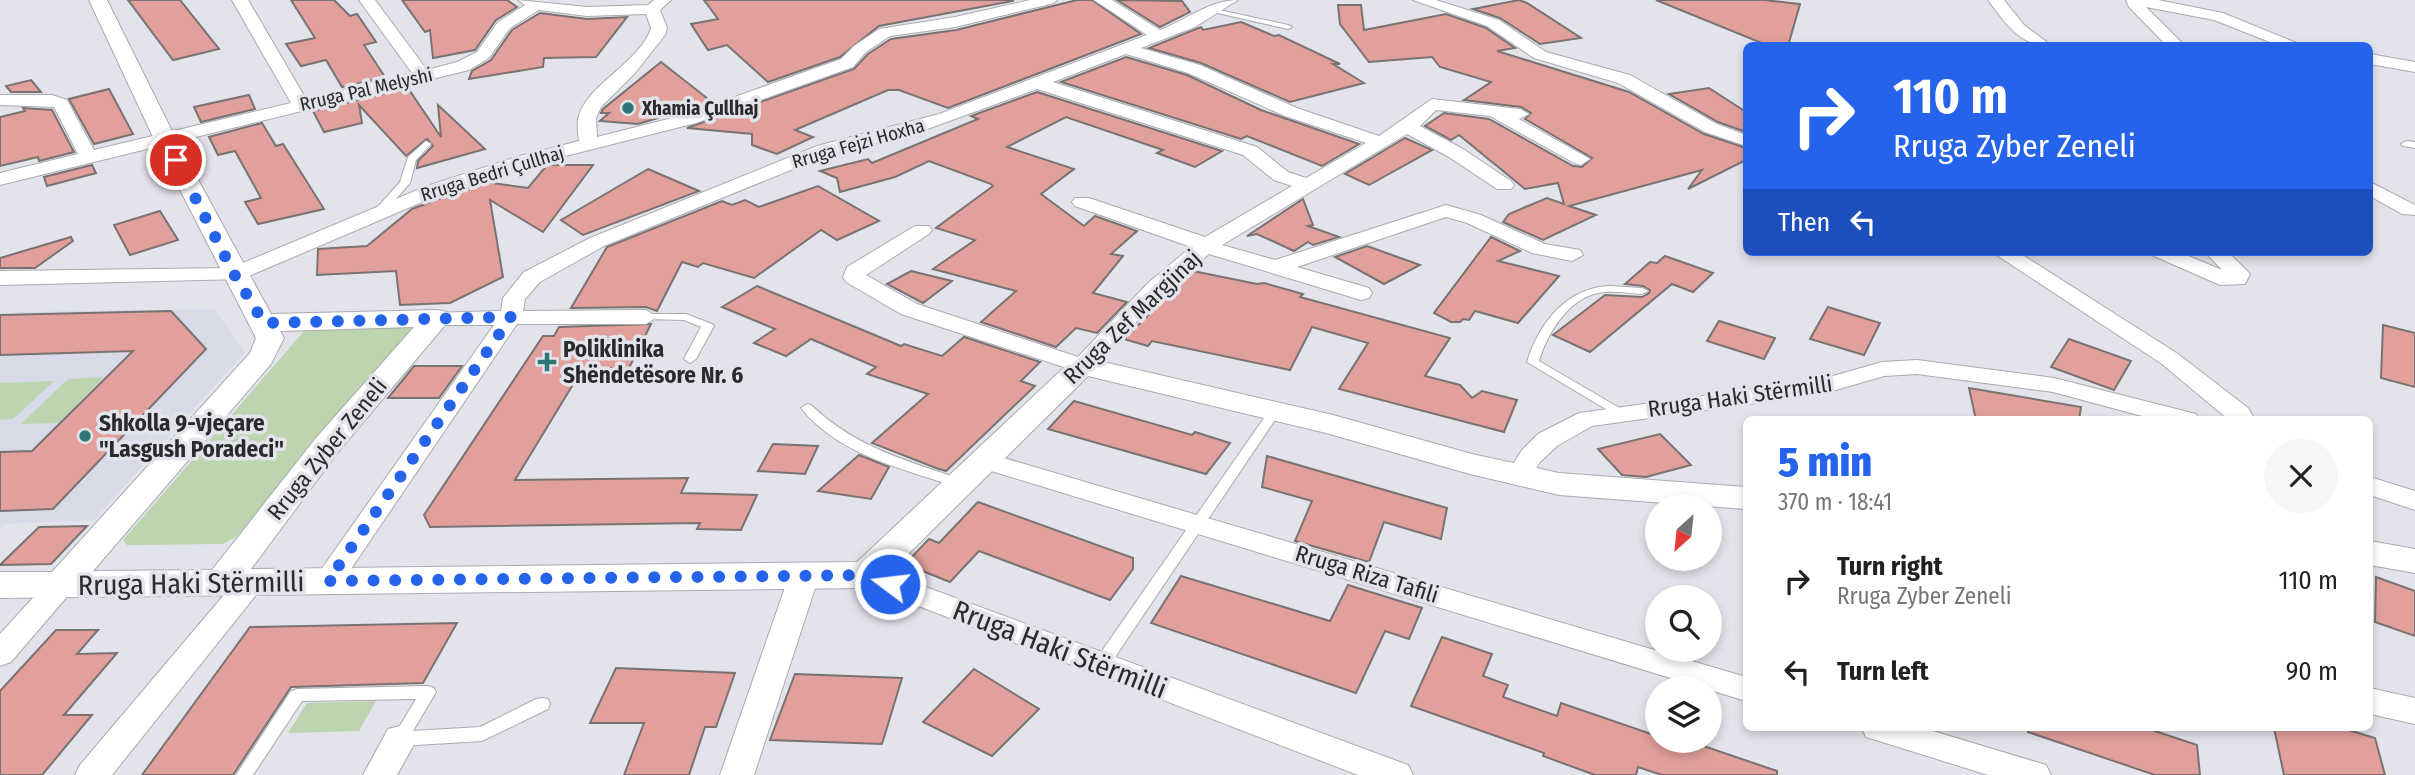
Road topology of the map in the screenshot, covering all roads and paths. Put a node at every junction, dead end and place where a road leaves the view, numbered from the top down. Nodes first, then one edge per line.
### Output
1 (102, 0) edge
2 (240, 0) edge
3 (366, 0) edge
4 (1049, 0) edge
5 (1102, 0) edge
6 (1230, 0) edge
7 (1420, 0) edge
8 (1996, 0) edge
9 (2135, 0) edge
10 (531, 3) edge
11 (658, 5) edge
12 (2218, 8) edge
13 (1213, 10) junction
14 (1288, 27) dead end
15 (1158, 35) junction
16 (2037, 42) edge
17 (2173, 42) edge
18 (2288, 42) edge
19 (1124, 48) junction
20 (2373, 60) edge
21 (2415, 67) edge
22 (423, 76) junction
23 (1034, 82) junction
24 (0, 100) edge
25 (300, 104) junction
26 (1472, 107) junction
27 (1520, 114) dead end
28 (1407, 127) junction
29 (164, 137) junction
30 (1743, 140) edge
31 (1380, 142) junction
32 (426, 144) dead end
33 (588, 145) junction
34 (88, 156) junction
35 (1581, 159) dead end
36 (0, 178) edge
37 (1307, 185) junction
38 (1504, 185) dead end
39 (2373, 189) edge
40 (1082, 202) dead end
41 (379, 212) junction
42 (2412, 212) edge
43 (922, 230) dead end
44 (1205, 246) junction
45 (1572, 255) dead end
46 (2009, 256) edge
47 (2170, 256) edge
48 (2220, 256) edge
49 (1275, 267) junction
50 (234, 274) junction
51 (0, 278) edge
52 (1642, 291) dead end
53 (1362, 293) dead end
54 (511, 317) junction
55 (646, 317) joint
56 (437, 318) junction
57 (264, 323) junction
58 (690, 359) dead end
59 (1082, 366) junction
60 (807, 408) dead end
61 (1275, 411) junction
62 (1619, 413) junction
63 (2172, 416) edge
64 (2240, 416) edge
65 (987, 461) junction
66 (1519, 475) junction
67 (961, 484) junction
68 (2373, 487) edge
69 (1743, 498) edge
70 (2415, 501) edge
71 (1198, 524) junction
72 (2373, 554) edge
73 (2415, 561) edge
74 (866, 575) junction
75 (804, 576) junction
76 (328, 581) junction
77 (235, 583) junction
78 (0, 585) edge
79 (61, 585) junction
80 (0, 654) edge
81 (1101, 665) junction
82 (1743, 688) edge
83 (2373, 702) edge
84 (542, 704) dead end
85 (2415, 711) edge
86 (1888, 731) edge
87 (400, 739) junction
88 (92, 775) edge
89 (244, 775) edge
90 (380, 775) edge
91 (737, 775) edge
92 (1396, 775) edge
93 (2034, 775) edge

1 - 29 street
2 - 25 street
3 - 22 street
4 - 33 street
5 - 15 street
6 - 13 street, Rruga Fejzi Hoxha
7 - 30 street
8 - 16 street
9 - 12 street
9 - 17 street
10 - 11 street
10 - 22 street, Rruga Pal Melyshi
11 - 33 street, Rruga Bedri Çullhaj
12 - 18 street
13 - 14 lane
13 - 15 street, Rruga Fejzi Hoxha
15 - 19 street, Rruga Fejzi Hoxha
19 - 23 street, Rruga Fejzi Hoxha
19 - 31 street
20 - 21 street
22 - 25 street, Rruga Pal Melyshi
23 - 37 street
23 - 54 street, Rruga Fejzi Hoxha
24 - 34 street
25 - 29 street, Rruga Pal Melyshi
26 - 27 street
26 - 28 street, Rruga Zef Margjinaj
26 - 35 street
28 - 31 street, Rruga Zef Margjinaj
28 - 38 street
29 - 34 street, Rruga Pal Melyshi
29 - 50 street
31 - 37 street, Rruga Zef Margjinaj
32 - 41 lane
33 - 41 street, Rruga Bedri Çullhaj
34 - 36 street, Rruga Pal Melyshi
37 - 44 street, Rruga Zef Margjinaj
39 - 42 street
40 - 44 street
41 - 50 street, Rruga Bedri Çullhaj
43 - 59 street
44 - 49 street
44 - 59 street, Rruga Zef Margjinaj
45 - 49 street
46 - 64 street
47 - 48 street
49 - 53 street
50 - 51 street
50 - 57 street
52 - 62 lane
54 - 55 street
54 - 56 street
54 - 76 street
55 - 58 lane
56 - 57 street
56 - 77 street, Rruga Zyber Zeneli
57 - 79 street
59 - 61 street
59 - 65 street, Rruga Zef Margjinaj
60 - 67 lane
61 - 66 street
61 - 71 lane
62 - 63 street, Rruga Haki Stërmilli
62 - 66 street, Rruga Haki Stërmilli
65 - 67 street, Rruga Zef Margjinaj
65 - 71 street, Rruga Riza Tafili
66 - 69 street
67 - 74 street, Rruga Zef Margjinaj
68 - 70 street
71 - 81 lane
71 - 82 street, Rruga Riza Tafili
72 - 73 street
74 - 75 street, Rruga Haki Stërmilli
74 - 81 street, Rruga Haki Stërmilli
75 - 76 street, Rruga Haki Stërmilli
75 - 91 street
76 - 77 street, Rruga Haki Stërmilli
77 - 79 street, Rruga Haki Stërmilli
77 - 88 street
78 - 79 street, Rruga Haki Stërmilli
79 - 80 street
81 - 92 street, Rruga Haki Stërmilli
83 - 85 street
84 - 87 lane
86 - 93 street
87 - 89 lane
87 - 90 street

